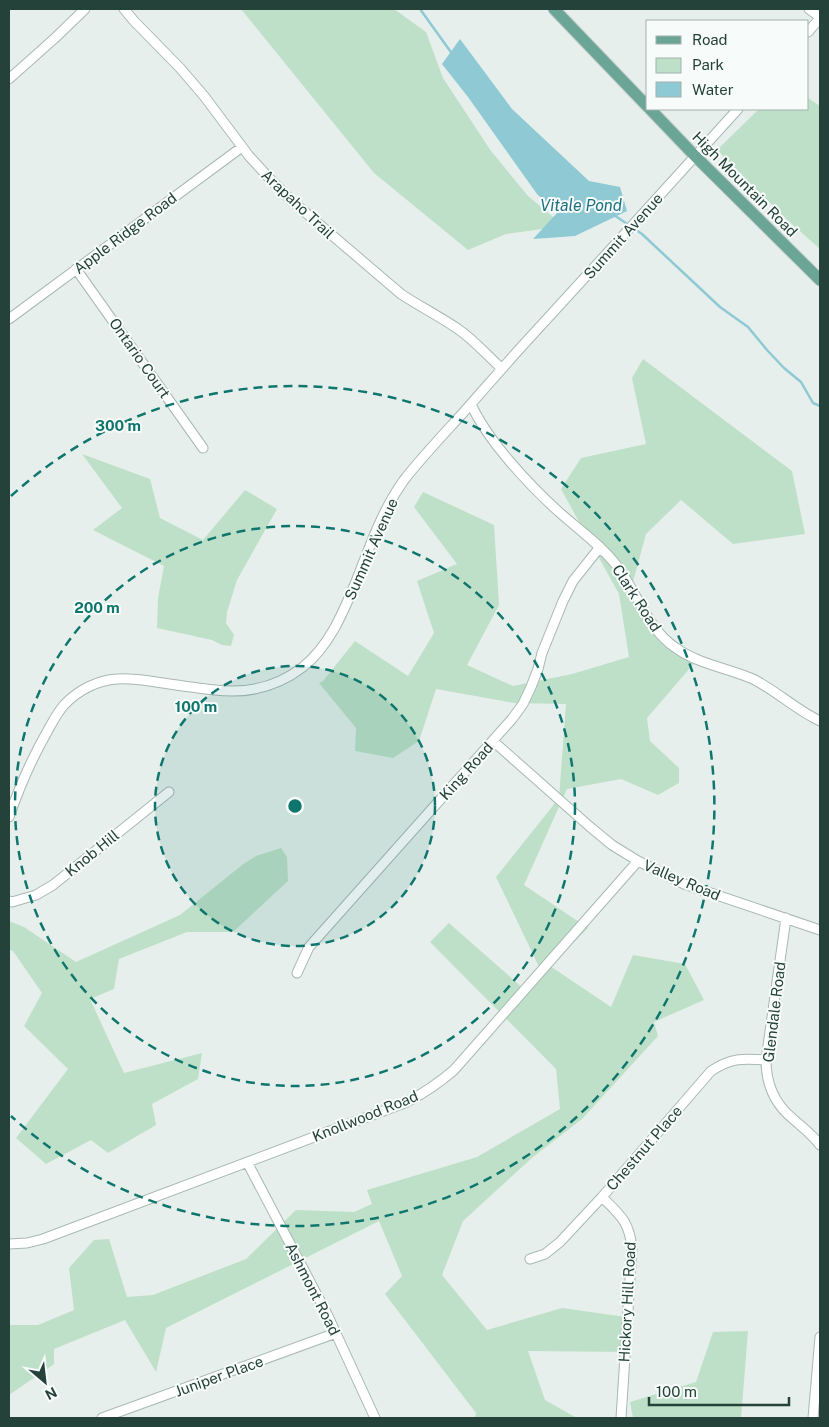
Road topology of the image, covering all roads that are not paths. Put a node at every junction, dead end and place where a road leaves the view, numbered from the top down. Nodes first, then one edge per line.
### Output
1 (84, 9) edge
2 (124, 9) edge
3 (554, 9) edge
4 (809, 9) edge
5 (820, 18) edge
6 (809, 31) edge
7 (9, 79) edge
8 (646, 105) edge
9 (651, 110) edge
10 (737, 110) edge
11 (242, 147) junction
12 (695, 156) junction
13 (76, 269) junction
14 (820, 280) edge
15 (9, 319) edge
16 (501, 368) junction
17 (470, 404) junction
18 (203, 448) dead end
19 (600, 548) junction
20 (819, 718) edge
21 (493, 741) junction
22 (169, 792) dead end
23 (9, 817) edge
24 (638, 861) junction
25 (9, 901) edge
26 (786, 918) junction
27 (820, 930) edge
28 (297, 973) dead end
29 (766, 1060) junction
30 (820, 1144) edge
31 (247, 1162) junction
32 (602, 1197) junction
33 (9, 1244) edge
34 (530, 1259) dead end
35 (336, 1333) junction
36 (820, 1337) edge
37 (102, 1418) edge
38 (375, 1418) edge
39 (621, 1418) edge
40 (813, 1418) edge

1 - 7 street
2 - 11 street, Arapaho Trail
3 - 8 main road, High Mountain Road
4 - 5 street
5 - 6 street
9 - 12 main road, High Mountain Road
10 - 12 street, Summit Avenue
11 - 13 street, Apple Ridge Road
11 - 16 street, Arapaho Trail
12 - 14 main road, High Mountain Road
12 - 16 street, Summit Avenue
13 - 15 street, Apple Ridge Road
13 - 18 street, Ontario Court
16 - 17 street, Summit Avenue
17 - 19 street, Clark Road
17 - 23 street, Summit Avenue
19 - 20 street, Clark Road
19 - 21 street, King Road
21 - 24 street, Valley Road
21 - 28 street, King Road
22 - 25 street, Knob Hill
24 - 26 street, Valley Road
24 - 31 street, Knollwood Road
26 - 27 street, Valley Road
26 - 29 street, Glendale Road
29 - 30 street, Glendale Road
29 - 32 street, Chestnut Place
31 - 33 street, Knollwood Road
31 - 35 street, Ashmont Road
32 - 34 street, Chestnut Place
32 - 39 street, Hickory Hill Road
35 - 37 street, Juniper Place
35 - 38 street, Ashmont Road
36 - 40 street

